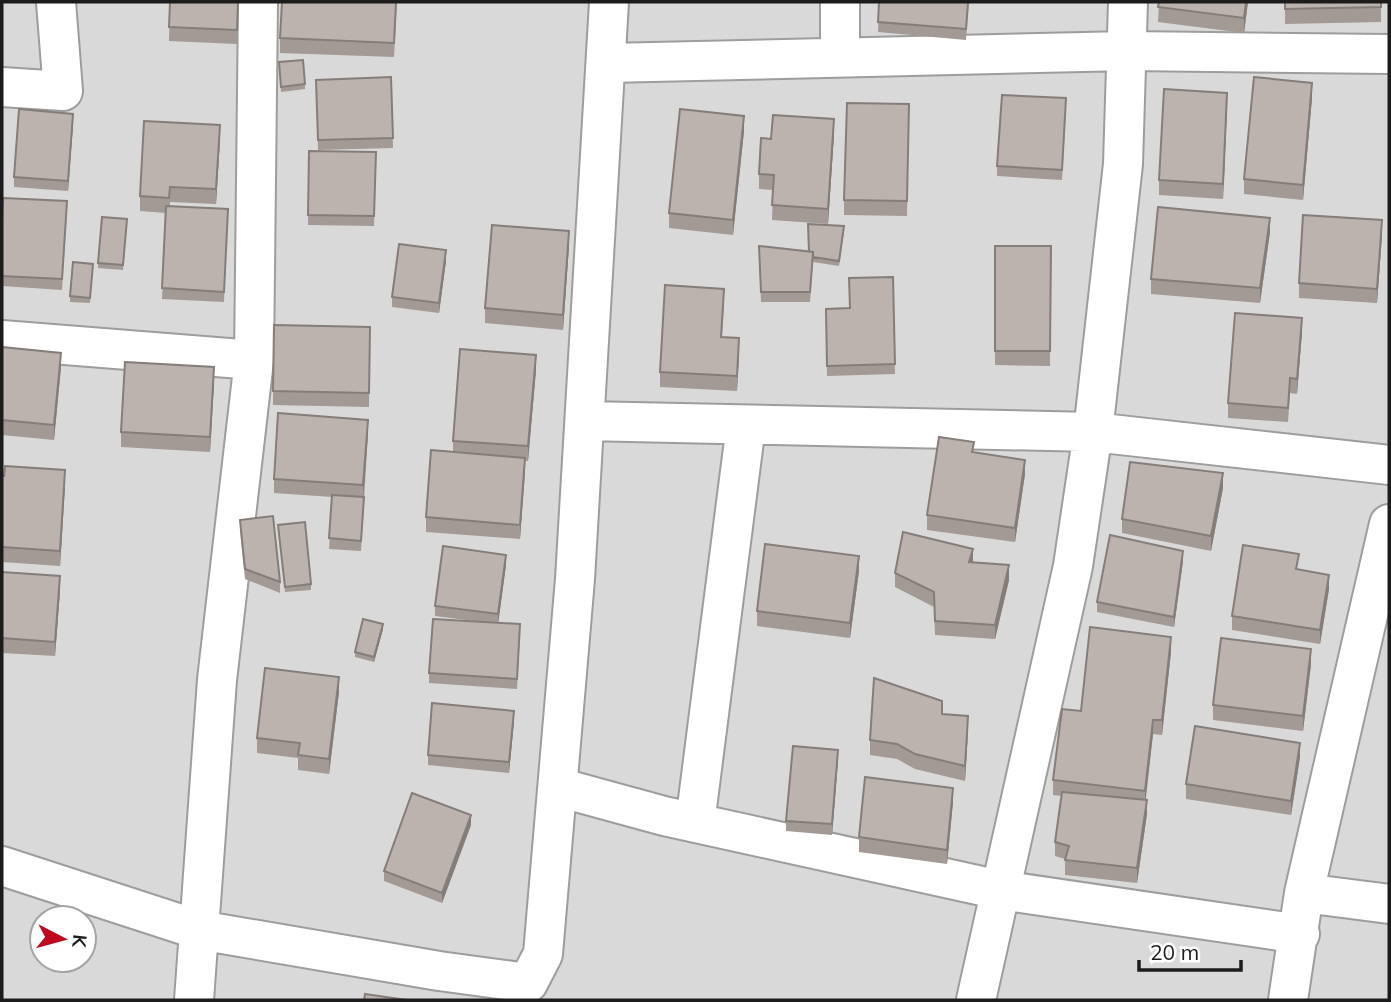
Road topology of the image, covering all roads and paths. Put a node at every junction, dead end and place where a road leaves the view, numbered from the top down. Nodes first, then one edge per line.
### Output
1 (56, 2) edge
2 (258, 2) edge
3 (609, 2) edge
4 (839, 2) edge
5 (1128, 2) edge
6 (1128, 51) junction
7 (1389, 54) edge
8 (840, 57) junction
9 (607, 63) junction
10 (2, 87) edge
11 (2, 340) edge
12 (254, 360) junction
13 (584, 421) junction
14 (746, 425) junction
15 (1093, 432) junction
16 (1389, 465) edge
17 (1389, 524) edge
18 (558, 787) junction
19 (695, 823) junction
20 (2, 866) edge
21 (1000, 890) junction
22 (1304, 893) junction
23 (1389, 904) edge
24 (200, 930) junction
25 (1300, 934) junction
26 (194, 1000) edge
27 (976, 1000) edge
28 (1288, 1000) edge

1 - 10 street
2 - 12 street
3 - 9 street
4 - 8 street
5 - 6 street
6 - 7 street
6 - 8 street
6 - 15 street
8 - 9 street
9 - 13 street
11 - 12 street
12 - 24 street
13 - 14 street
13 - 18 street
14 - 15 street
14 - 19 street
15 - 16 street
15 - 21 street
17 - 22 street
18 - 19 street
18 - 24 street
19 - 21 street
20 - 24 street
21 - 25 street
21 - 27 street
22 - 23 street
22 - 25 street
24 - 26 street
25 - 28 street

